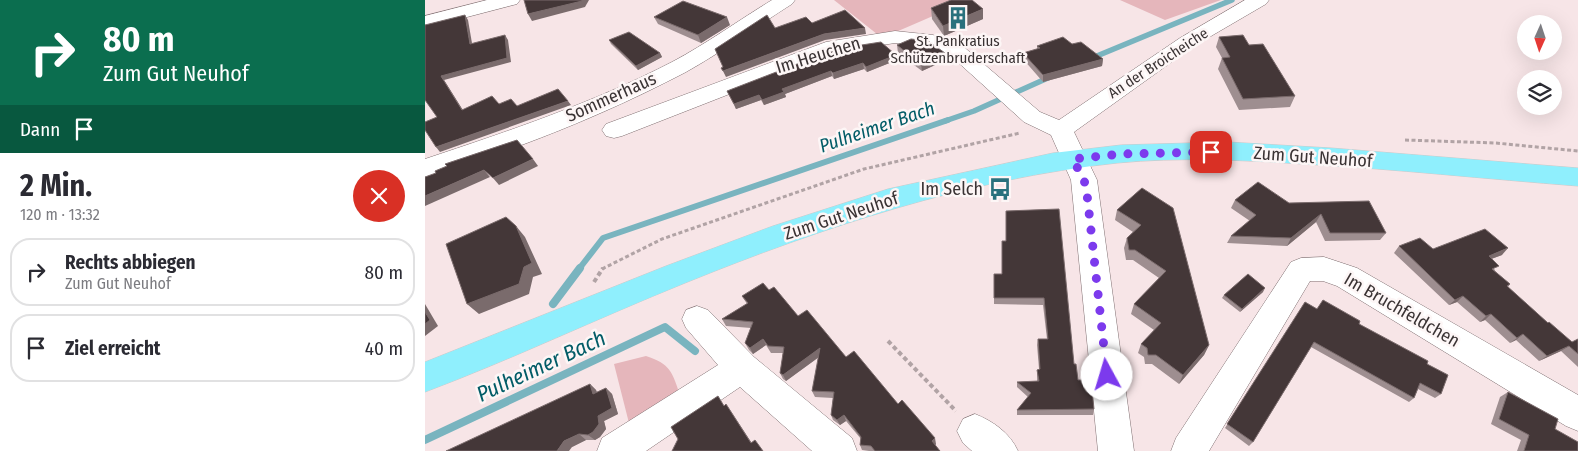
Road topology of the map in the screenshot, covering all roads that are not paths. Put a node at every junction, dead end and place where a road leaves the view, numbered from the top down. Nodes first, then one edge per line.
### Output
1 (510, 0) edge
2 (785, 0) edge
3 (1259, 0) edge
4 (425, 22) edge
5 (1047, 125) junction
6 (614, 130) dead end
7 (1073, 159) junction
8 (426, 166) edge
9 (1578, 177) edge
10 (697, 319) dead end
11 (741, 368) junction
12 (425, 377) edge
13 (1578, 414) edge
14 (628, 448) edge
15 (839, 451) edge
16 (1115, 451) edge
17 (1189, 451) edge

1 - 4 street
2 - 8 street, Sommerhaus
3 - 5 street, An der Broicheiche
5 - 6 street, Im Heuchen
5 - 7 street, Im Heuchen
7 - 9 main road, Zum Gut Neuhof
7 - 12 main road, Zum Gut Neuhof
7 - 16 street
10 - 11 street
11 - 14 street
11 - 15 street
13 - 17 street, Im Bruchfeldchen

